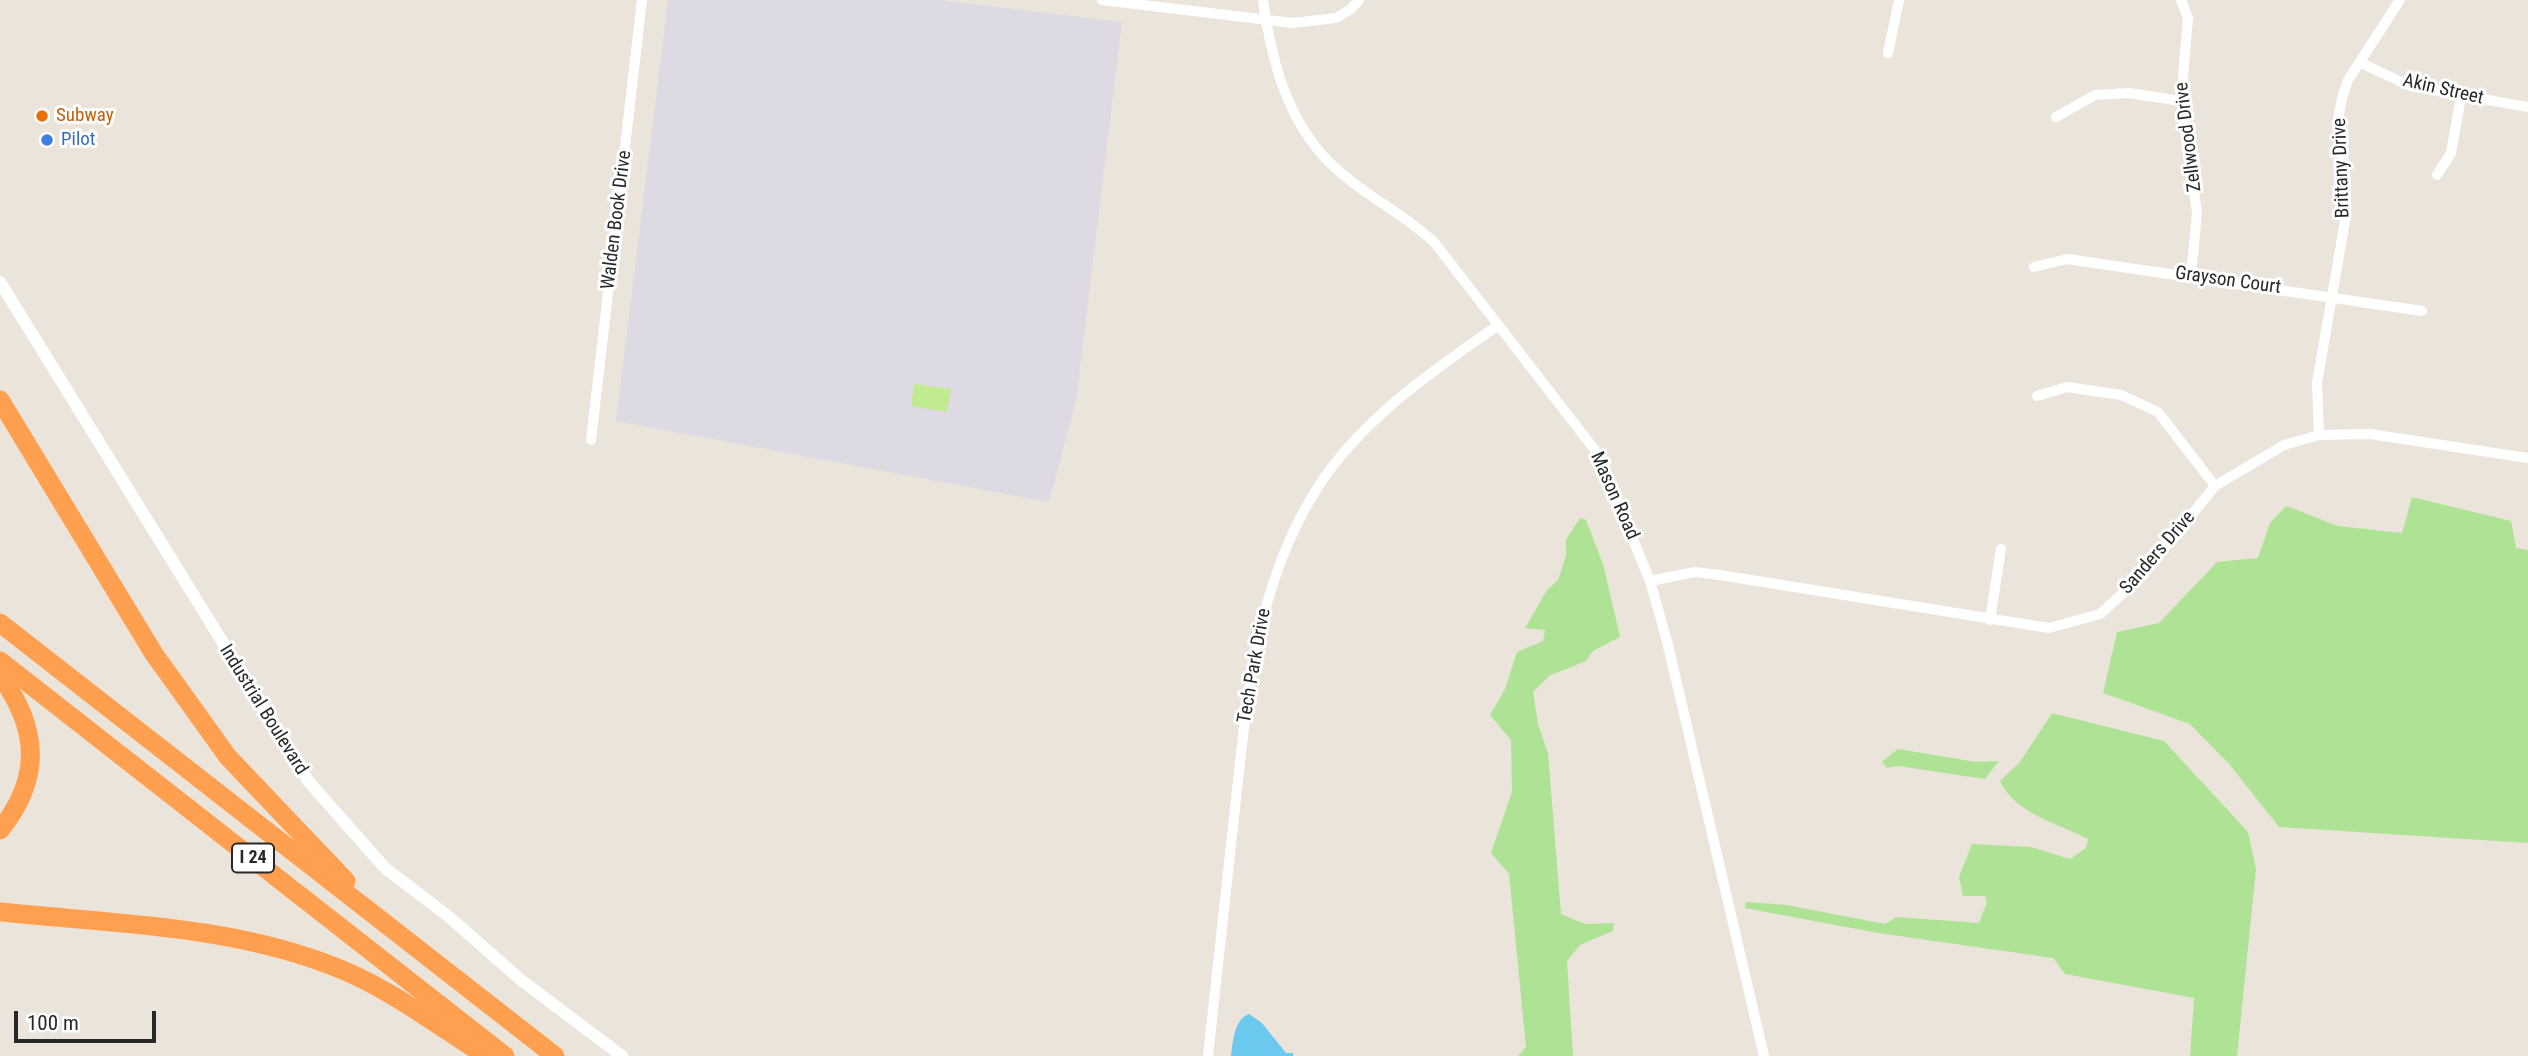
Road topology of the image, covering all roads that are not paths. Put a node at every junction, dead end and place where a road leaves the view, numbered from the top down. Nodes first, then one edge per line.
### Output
1 (642, 0) edge
2 (1102, 0) edge
3 (1263, 0) edge
4 (1359, 0) edge
5 (1899, 0) edge
6 (2181, 0) edge
7 (2400, 0) edge
8 (1265, 21) junction
9 (1888, 53) dead end
10 (2361, 63) junction
11 (2461, 97) junction
12 (2180, 100) junction
13 (2528, 107) edge
14 (2056, 117) dead end
15 (2437, 175) dead end
16 (2034, 267) dead end
17 (2191, 276) junction
18 (0, 282) edge
19 (2333, 296) junction
20 (2422, 311) dead end
21 (1497, 326) junction
22 (2037, 396) dead end
23 (0, 400) edge
24 (2319, 435) junction
25 (592, 440) dead end
26 (2528, 458) edge
27 (2215, 486) junction
28 (2001, 550) dead end
29 (1650, 581) junction
30 (1990, 620) junction
31 (0, 623) edge
32 (0, 661) edge
33 (0, 675) edge
34 (0, 830) edge
35 (0, 912) edge
36 (395, 932) junction
37 (486, 1056) edge
38 (505, 1056) edge
39 (555, 1056) edge
40 (622, 1056) edge
41 (1208, 1056) edge
42 (1764, 1056) edge

1 - 25 street, Walden Book Drive
2 - 8 street
3 - 8 street, Mason Road
4 - 8 street
5 - 9 street
6 - 12 street, Zellwood Drive
7 - 10 street, Brittany Drive
8 - 21 street, Mason Road
10 - 11 street, Akin Street
10 - 19 street, Brittany Drive
11 - 13 street, Akin Street
11 - 15 street
12 - 14 street
12 - 17 street, Zellwood Drive
16 - 17 street, Grayson Court
17 - 19 street, Grayson Court
18 - 40 street, Industrial Boulevard
19 - 20 street, Grayson Court
19 - 24 street, Brittany Drive
21 - 29 street, Mason Road
21 - 41 street, Tech Park Drive
22 - 27 street
23 - 36 highway
24 - 26 street, Sanders Drive
24 - 27 street, Sanders Drive
27 - 30 street, Sanders Drive
28 - 30 street
29 - 30 street, Sanders Drive
29 - 42 street, Mason Road
31 - 36 highway, I 24
32 - 38 highway, I 24
33 - 34 highway
35 - 37 highway
36 - 39 highway, I 24

